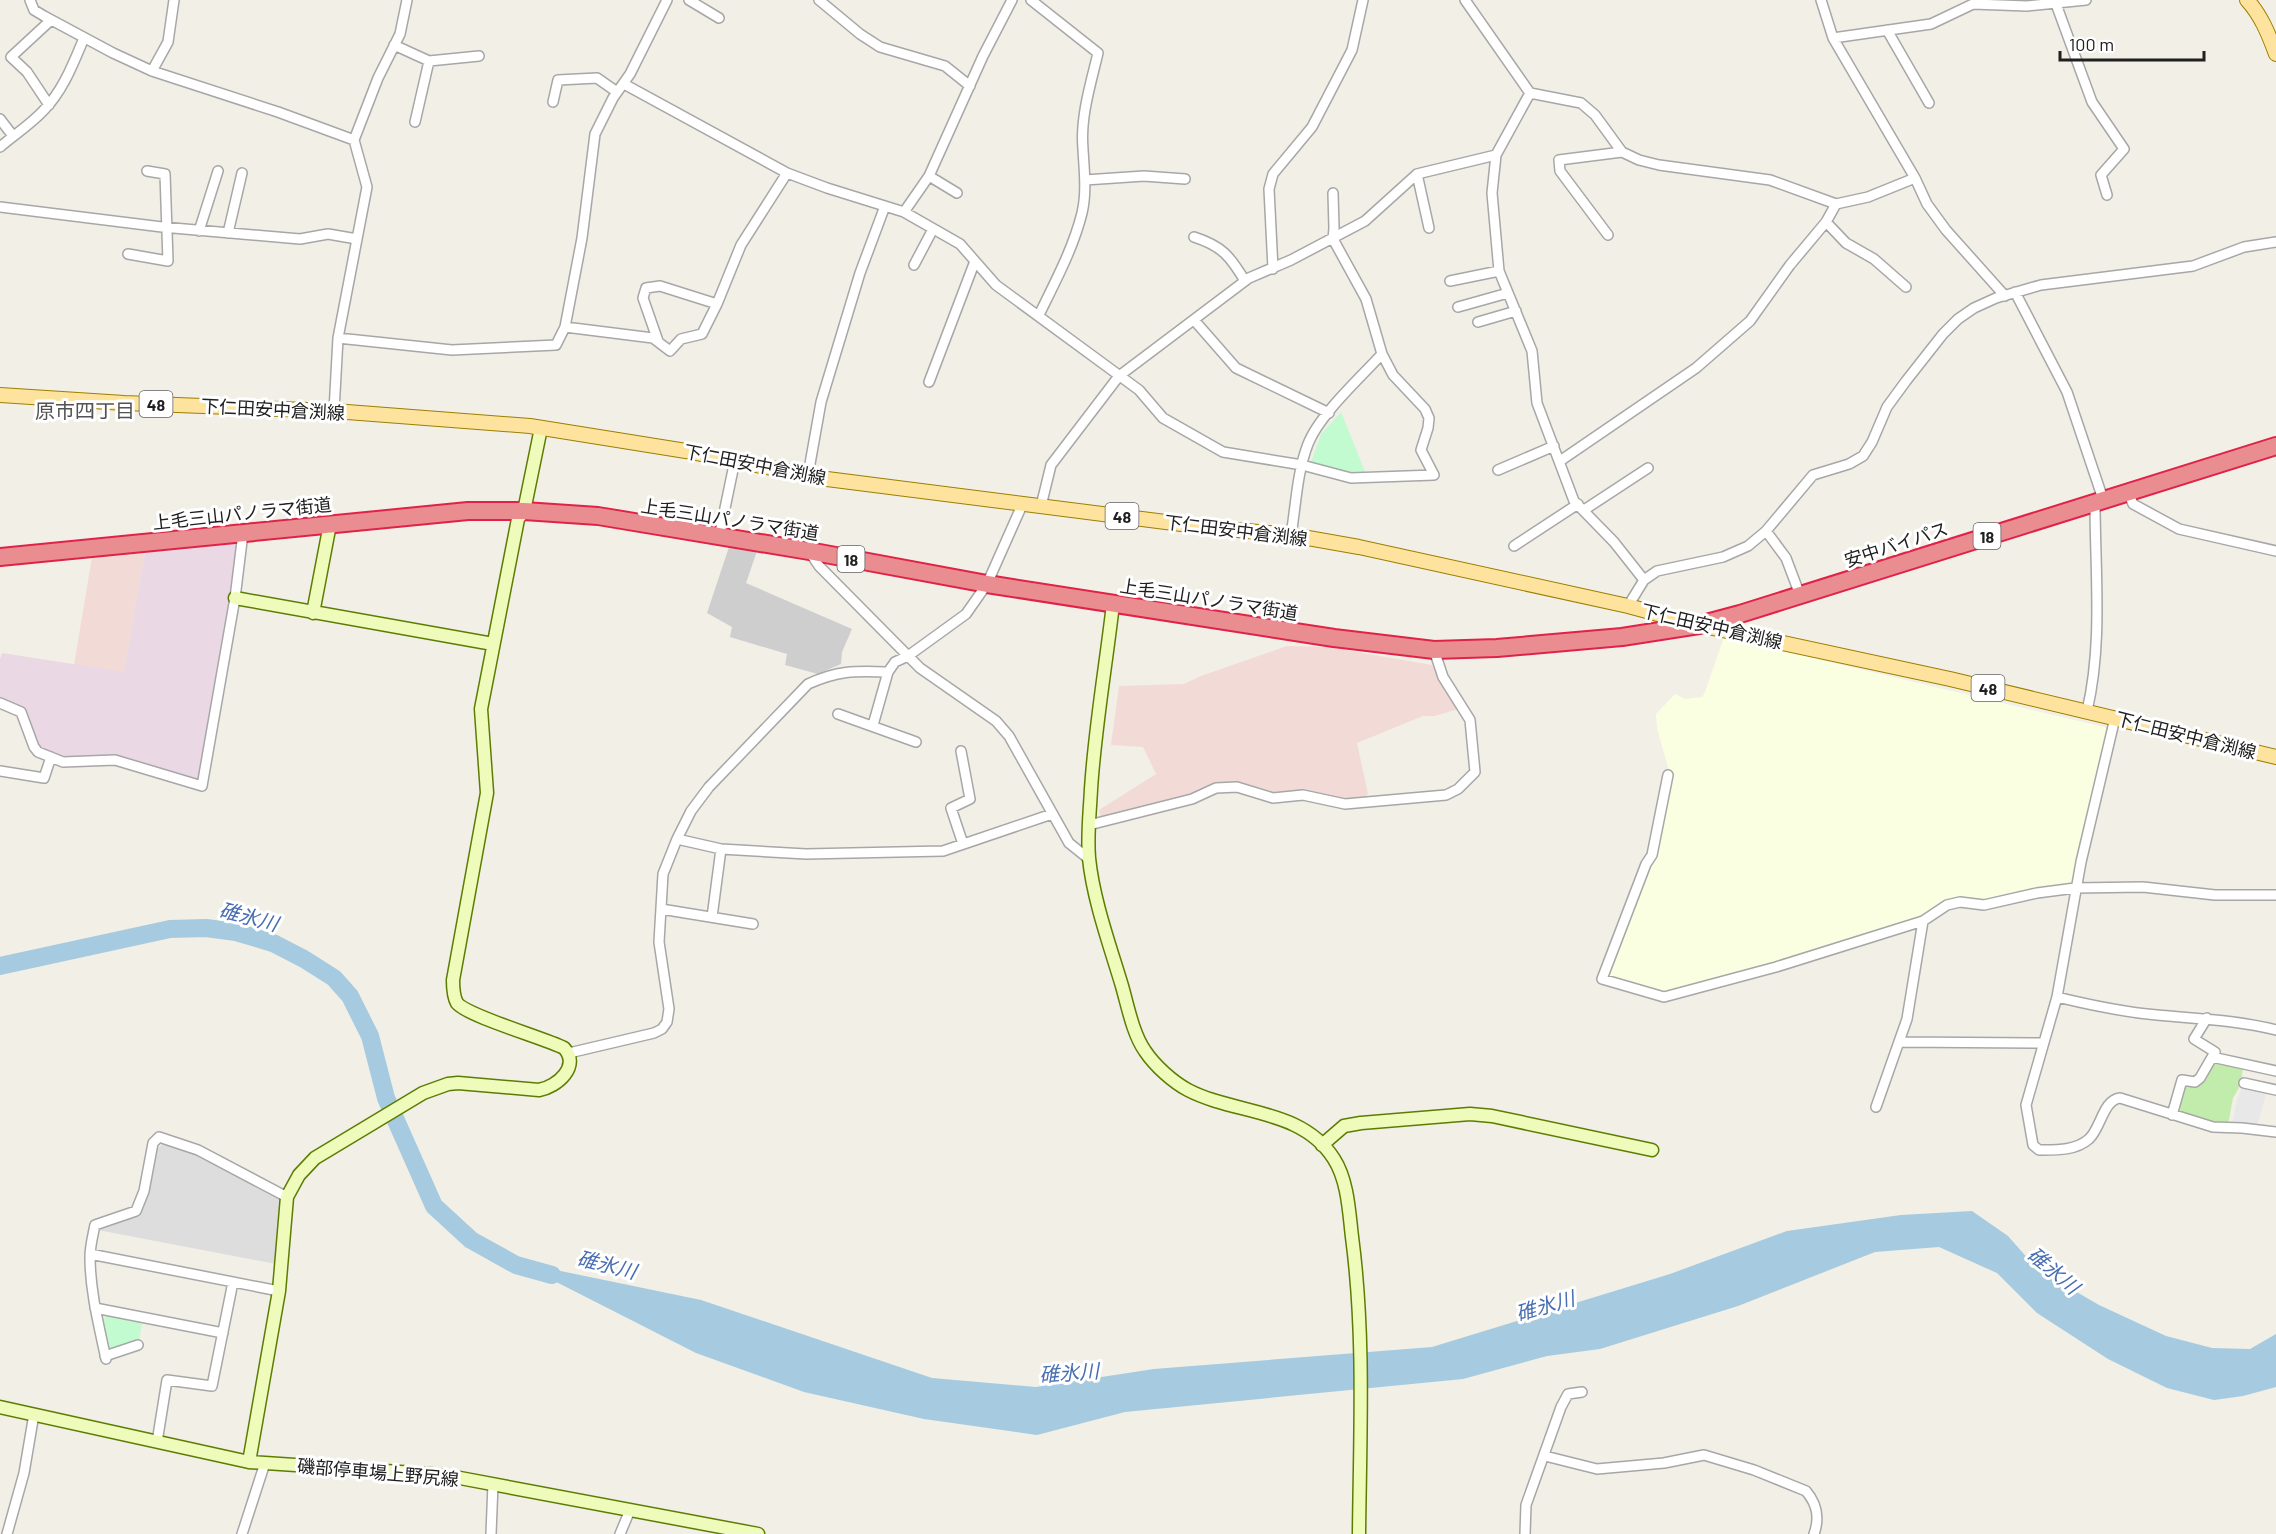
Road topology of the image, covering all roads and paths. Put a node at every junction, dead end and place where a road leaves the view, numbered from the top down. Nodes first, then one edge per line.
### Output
1 (30, 0) edge
2 (174, 0) edge
3 (407, 0) edge
4 (667, 0) edge
5 (689, 0) edge
6 (819, 0) edge
7 (1012, 0) edge
8 (1031, 0) edge
9 (1363, 0) edge
10 (1465, 0) edge
11 (1821, 0) edge
12 (2086, 0) edge
13 (2247, 0) edge
14 (1984, 2) edge
15 (2055, 3) junction
16 (719, 18) dead end
17 (51, 20) junction
18 (1887, 30) junction
19 (84, 38) junction
20 (1833, 38) junction
21 (394, 45) junction
22 (2275, 49) edge
23 (479, 56) dead end
24 (429, 61) junction
25 (152, 71) junction
26 (970, 86) junction
27 (621, 88) junction
28 (1530, 93) junction
29 (553, 102) dead end
30 (1929, 103) dead end
31 (48, 105) junction
32 (0, 119) edge
33 (415, 122) dead end
34 (13, 136) junction
35 (354, 140) junction
36 (0, 147) edge
37 (1622, 152) junction
38 (1496, 155) junction
39 (147, 171) dead end
40 (218, 171) dead end
41 (242, 173) dead end
42 (787, 173) junction
43 (1417, 174) junction
44 (929, 176) junction
45 (1185, 178) dead end
46 (1915, 178) junction
47 (1085, 180) junction
48 (1333, 192) dead end
49 (957, 193) dead end
50 (2107, 195) dead end
51 (1836, 204) junction
52 (885, 206) junction
53 (0, 207) edge
54 (904, 212) junction
55 (1826, 222) junction
56 (167, 228) junction
57 (1430, 228) dead end
58 (933, 229) junction
59 (199, 231) junction
60 (228, 233) junction
61 (1608, 235) dead end
62 (1194, 237) dead end
63 (357, 239) junction
64 (1332, 239) junction
65 (2276, 242) edge
66 (128, 254) dead end
67 (975, 261) junction
68 (914, 265) dead end
69 (1273, 269) junction
70 (1500, 271) junction
71 (1245, 281) junction
72 (1450, 281) dead end
73 (1906, 287) dead end
74 (2015, 292) junction
75 (1508, 293) junction
76 (2005, 296) junction
77 (717, 304) junction
78 (1458, 307) dead end
79 (1516, 311) junction
80 (1039, 315) junction
81 (1194, 320) junction
82 (1478, 322) dead end
83 (565, 327) junction
84 (338, 338) junction
85 (658, 341) junction
86 (1382, 354) junction
87 (1119, 376) junction
88 (929, 382) dead end
89 (0, 395) edge
90 (334, 411) junction
91 (1329, 413) junction
92 (541, 428) junction
93 (1554, 446) junction
94 (2276, 446) edge
95 (735, 460) junction
96 (1560, 461) junction
97 (1302, 465) junction
98 (1648, 468) dead end
99 (1498, 470) dead end
100 (808, 475) junction
101 (2128, 492) junction
102 (2099, 501) junction
103 (1023, 504) junction
104 (1041, 506) junction
105 (1581, 507) junction
106 (524, 511) junction
107 (330, 524) junction
108 (1766, 531) junction
109 (243, 533) junction
110 (1291, 535) junction
111 (719, 537) junction
112 (1514, 546) dead end
113 (809, 551) junction
114 (2276, 552) edge
115 (0, 557) edge
116 (1644, 580) junction
117 (987, 584) junction
118 (1800, 595) junction
119 (235, 598) junction
120 (1113, 604) junction
121 (1628, 606) junction
122 (313, 613) junction
123 (1699, 625) junction
124 (493, 644) junction
125 (1434, 650) junction
126 (908, 656) junction
127 (888, 672) junction
128 (0, 703) edge
129 (2087, 711) junction
130 (838, 714) dead end
131 (2115, 718) junction
132 (873, 724) junction
133 (916, 741) dead end
134 (961, 752) dead end
135 (51, 757) junction
136 (2276, 757) edge
137 (0, 771) edge
138 (1668, 776) dead end
139 (1052, 814) junction
140 (1089, 825) junction
141 (677, 839) junction
142 (963, 844) junction
143 (721, 849) junction
144 (1089, 859) junction
145 (2075, 888) junction
146 (2276, 896) edge
147 (661, 909) junction
148 (712, 917) junction
149 (1923, 921) junction
150 (753, 924) dead end
151 (2057, 997) junction
152 (2207, 1018) junction
153 (2276, 1030) edge
154 (1899, 1042) junction
155 (2043, 1043) junction
156 (569, 1053) junction
157 (2212, 1057) junction
158 (2276, 1071) edge
159 (2244, 1083) dead end
160 (2276, 1090) edge
161 (1876, 1107) dead end
162 (2172, 1115) junction
163 (2276, 1132) edge
164 (1322, 1145) junction
165 (1652, 1150) dead end
166 (287, 1197) junction
167 (90, 1254) junction
168 (233, 1282) junction
169 (279, 1291) junction
170 (95, 1308) junction
171 (223, 1333) junction
172 (138, 1345) dead end
173 (1582, 1392) dead end
174 (0, 1407) edge
175 (34, 1414) junction
176 (157, 1442) junction
177 (1545, 1456) junction
178 (249, 1461) junction
179 (265, 1463) junction
180 (494, 1484) junction
181 (630, 1510) junction
182 (8, 1534) edge
183 (242, 1534) edge
184 (491, 1534) edge
185 (620, 1534) edge
186 (758, 1534) edge
187 (1359, 1534) edge
188 (1525, 1534) edge
189 (1814, 1534) edge

1 - 17 street
2 - 25 street
3 - 21 street
4 - 27 street
5 - 16 street
6 - 26 street
7 - 26 street
8 - 47 street
9 - 69 street
10 - 28 street
11 - 20 street
12 - 15 street
13 - 22 main road
14 - 15 street
14 - 18 street
15 - 50 street
17 - 19 street
17 - 31 street
18 - 20 street
18 - 30 street
19 - 25 street
19 - 31 street
20 - 46 street
21 - 24 street
21 - 35 street
23 - 24 street
24 - 33 street
25 - 35 street
26 - 44 street
27 - 29 street
27 - 42 street
27 - 83 street
28 - 37 street
28 - 38 street
31 - 34 street
32 - 34 street
34 - 36 street
35 - 63 street
37 - 51 street
37 - 61 street
38 - 43 street
38 - 70 street
39 - 56 street
40 - 59 street
41 - 60 street
42 - 52 street
42 - 77 street
43 - 57 street
43 - 64 street
44 - 49 street
44 - 54 street
45 - 47 street
46 - 51 street
46 - 76 street
47 - 80 street
48 - 64 street
51 - 55 street
52 - 54 street
52 - 100 street
53 - 56 street
54 - 58 street
55 - 73 street
55 - 96 street
56 - 59 street
56 - 66 street
58 - 67 street
58 - 68 street
59 - 60 street
60 - 63 street
62 - 71 street
63 - 84 street
64 - 69 street
64 - 86 street
65 - 74 street
67 - 80 street
67 - 88 street
69 - 71 street
70 - 72 street
70 - 75 street
71 - 81 street
74 - 76 street
74 - 102 street
75 - 78 street
75 - 79 street
76 - 108 street
77 - 85 street
77 - 85 street
79 - 82 street
79 - 93 street
80 - 87 street
81 - 87 street
81 - 91 street
83 - 84 street
83 - 85 street
84 - 90 street
86 - 91 street
86 - 97 street
87 - 97 street
87 - 104 street
89 - 90 main road, 下仁田安中倉渕線 / 48
90 - 92 main road, 下仁田安中倉渕線 / 48
91 - 97 street
92 - 95 main road, 下仁田安中倉渕線 / 48
92 - 106 street
93 - 96 street
93 - 99 street
94 - 101 highway, 安中バイパス / 18
95 - 100 main road, 下仁田安中倉渕線 / 48
95 - 111 street
96 - 105 street
97 - 110 street
98 - 105 street
100 - 103 main road, 下仁田安中倉渕線 / 48
101 - 102 highway, 安中バイパス / 18
101 - 114 street
102 - 118 highway, 安中バイパス / 18
102 - 129 street
103 - 104 main road, 下仁田安中倉渕線 / 48
103 - 117 street
104 - 110 main road, 下仁田安中倉渕線 / 48
105 - 112 street
105 - 116 street
106 - 107 highway, 上毛三山パノラマ街道 / 18
106 - 111 highway, 上毛三山パノラマ街道 / 18
106 - 124 street
107 - 109 highway, 上毛三山パノラマ街道 / 18
107 - 122 street
108 - 116 street
108 - 118 street
109 - 115 highway, 上毛三山パノラマ街道 / 18
109 - 119 street
110 - 121 main road, 下仁田安中倉渕線 / 48
111 - 113 highway, 上毛三山パノラマ街道 / 18
113 - 117 highway, 上毛三山パノラマ街道 / 18
113 - 126 street
116 - 121 street
117 - 120 highway, 上毛三山パノラマ街道 / 18
117 - 126 street
118 - 123 highway, 安中バイパス / 18
119 - 122 street
119 - 135 street
120 - 125 highway, 上毛三山パノラマ街道 / 18
120 - 140 street
121 - 123 main road, 下仁田安中倉渕線 / 48
122 - 124 street
123 - 125 highway, 上毛三山パノラマ街道 / 18
123 - 129 main road, 下仁田安中倉渕線 / 48
124 - 156 street
125 - 140 street
126 - 127 street
126 - 139 street
127 - 132 street
127 - 141 street
128 - 135 street
129 - 131 main road, 下仁田安中倉渕線 / 48
130 - 132 street
131 - 136 main road, 下仁田安中倉渕線 / 48
131 - 145 street
132 - 133 street
134 - 142 street
135 - 137 street
138 - 149 street
139 - 142 street
139 - 144 street
140 - 144 street
141 - 143 street
141 - 147 street
142 - 143 street
143 - 148 street
144 - 164 street
145 - 146 street
145 - 149 street
145 - 151 street
147 - 148 street
147 - 156 street
148 - 150 street
149 - 154 street
151 - 152 street
151 - 155 street
152 - 153 street
152 - 157 street
154 - 155 street
154 - 161 street
155 - 162 street
156 - 166 street
157 - 158 street
157 - 162 street
159 - 160 street
162 - 163 street
164 - 165 street
164 - 187 street
166 - 167 street
166 - 169 street
167 - 168 street
167 - 170 street
168 - 169 street
168 - 171 street
169 - 178 street
170 - 171 street
170 - 172 street
171 - 176 street
173 - 177 street
174 - 175 street, 磯部停車場上野尻線
175 - 176 street, 磯部停車場上野尻線
175 - 182 street
176 - 178 street, 磯部停車場上野尻線
177 - 188 street
177 - 189 street
178 - 179 street, 磯部停車場上野尻線
179 - 180 street, 磯部停車場上野尻線
179 - 183 street
180 - 181 street, 磯部停車場上野尻線
180 - 184 street
181 - 185 street
181 - 186 street, 磯部停車場上野尻線

